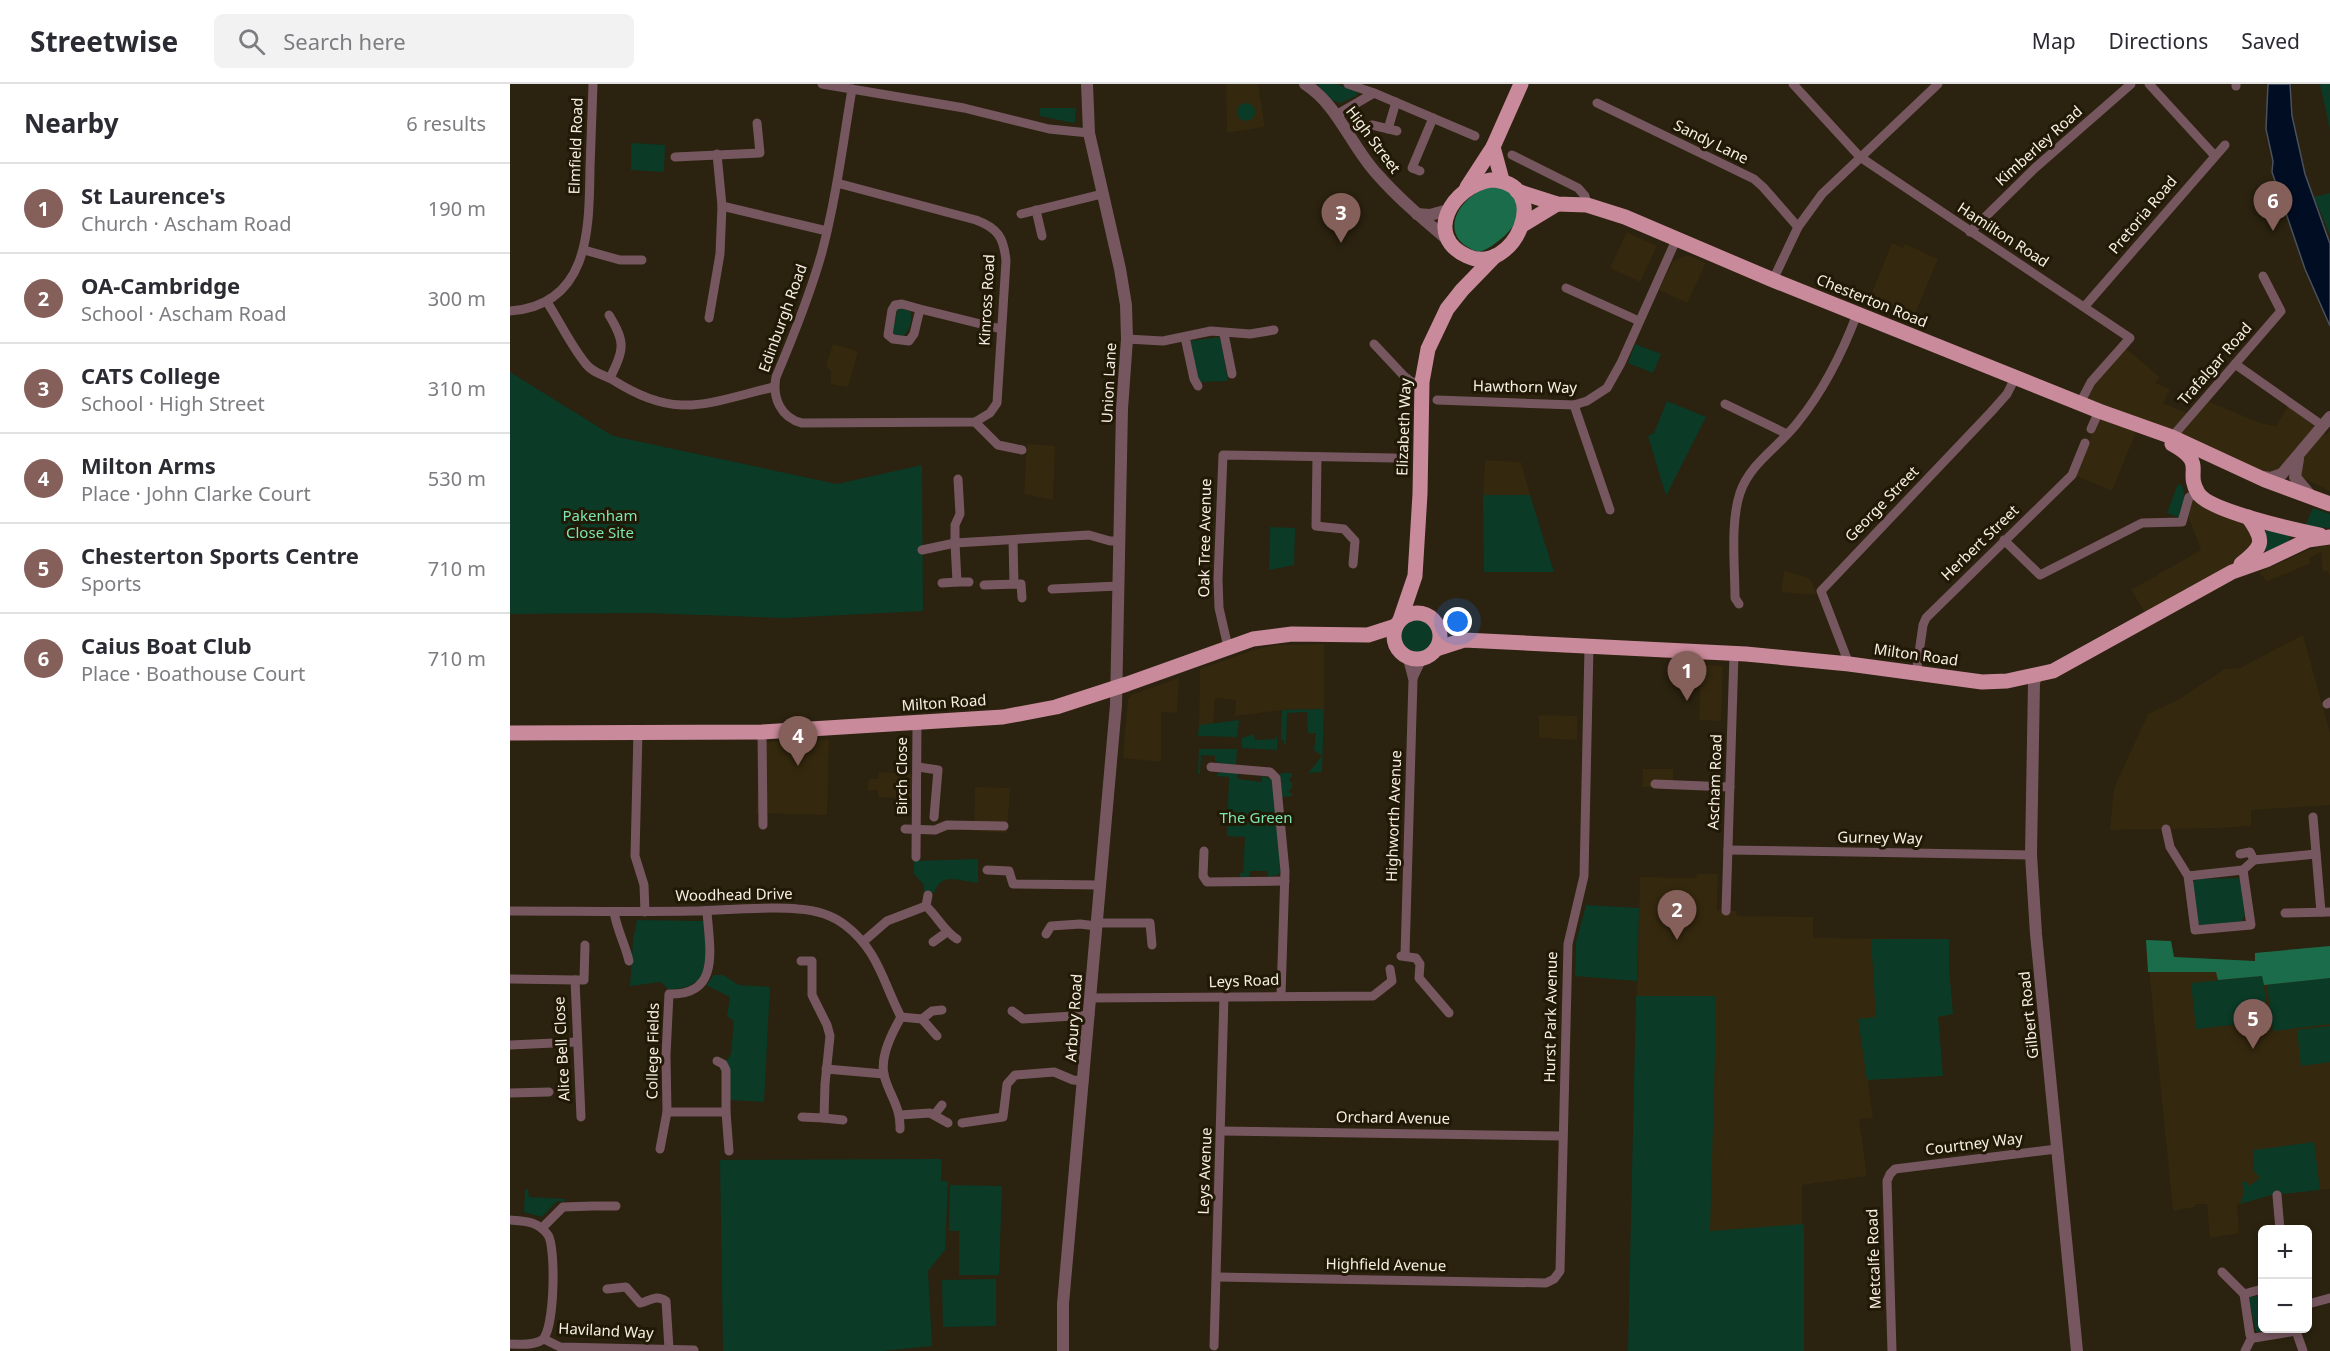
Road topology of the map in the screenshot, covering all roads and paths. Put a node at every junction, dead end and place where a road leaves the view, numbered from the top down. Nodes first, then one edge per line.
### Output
1 (592, 84) edge
2 (822, 84) edge
3 (1087, 84) edge
4 (1305, 84) edge
5 (1348, 84) edge
6 (1521, 84) edge
7 (1793, 84) edge
8 (1938, 84) edge
9 (2131, 84) edge
10 (2149, 84) edge
11 (852, 89) junction
12 (1374, 93) junction
13 (1396, 102) junction
14 (1597, 103) dead end
15 (1335, 114) junction
16 (1433, 118) junction
17 (757, 123) dead end
18 (1372, 124) dead end
19 (1089, 132) junction
20 (1475, 136) dead end
21 (2225, 145) dead end
22 (1493, 147) junction
23 (717, 154) junction
24 (1512, 155) dead end
25 (2215, 156) junction
26 (675, 157) dead end
27 (1860, 157) junction
28 (1420, 171) dead end
29 (1502, 180) junction
30 (837, 183) junction
31 (1466, 189) junction
32 (1517, 190) junction
33 (1102, 194) junction
34 (1557, 204) junction
35 (1587, 205) junction
36 (722, 206) junction
37 (1036, 210) junction
38 (1448, 210) junction
39 (1021, 214) dead end
40 (1417, 214) junction
41 (1524, 224) junction
42 (1798, 227) junction
43 (827, 231) junction
44 (1970, 232) junction
45 (1042, 236) dead end
46 (1448, 240) junction
47 (1676, 240) junction
48 (584, 250) junction
49 (1462, 254) junction
50 (1495, 256) junction
51 (642, 260) dead end
52 (2263, 276) dead end
53 (1773, 280) junction
54 (1566, 288) dead end
55 (1462, 290) junction
56 (547, 302) junction
57 (2085, 306) junction
58 (920, 309) junction
59 (510, 311) edge
60 (1857, 314) junction
61 (609, 315) dead end
62 (709, 318) dead end
63 (1640, 321) junction
64 (1001, 329) junction
65 (1274, 330) dead end
66 (1224, 334) junction
67 (1185, 337) junction
68 (1127, 339) junction
69 (1374, 344) dead end
70 (2235, 364) junction
71 (1232, 374) dead end
72 (610, 378) junction
73 (2014, 378) junction
74 (1422, 382) junction
75 (1198, 386) dead end
76 (774, 387) junction
77 (1437, 400) dead end
78 (2080, 403) junction
79 (1725, 404) dead end
80 (1574, 405) junction
81 (2099, 411) junction
82 (975, 422) junction
83 (2326, 422) edge
84 (2091, 429) dead end
85 (2145, 429) junction
86 (1787, 434) junction
87 (2172, 437) junction
88 (2085, 444) dead end
89 (1022, 450) dead end
90 (2299, 455) junction
91 (1317, 457) junction
92 (1394, 458) dead end
93 (2222, 460) junction
94 (2259, 476) junction
95 (958, 479) dead end
96 (2196, 489) junction
97 (2324, 502) edge
98 (1610, 510) dead end
99 (2248, 517) junction
100 (2330, 537) edge
101 (1013, 540) junction
102 (2004, 540) junction
103 (1119, 541) junction
104 (955, 543) junction
105 (922, 550) dead end
106 (1353, 564) dead end
107 (2232, 572) junction
108 (1415, 576) junction
109 (957, 582) junction
110 (969, 582) dead end
111 (942, 584) dead end
112 (1014, 584) junction
113 (984, 585) dead end
114 (1119, 586) junction
115 (1052, 589) dead end
116 (1022, 598) dead end
117 (1739, 604) dead end
118 (1427, 615) junction
119 (1398, 623) junction
120 (1438, 628) junction
121 (1368, 635) junction
122 (1464, 640) junction
123 (1228, 647) junction
124 (1589, 647) junction
125 (1436, 649) junction
126 (1734, 654) junction
127 (1409, 655) junction
128 (1849, 664) junction
129 (1916, 674) junction
130 (2036, 676) junction
131 (1413, 678) junction
132 (1117, 688) junction
133 (917, 723) junction
134 (510, 732) edge
135 (638, 732) junction
136 (762, 732) junction
137 (918, 767) junction
138 (1211, 767) dead end
139 (1655, 784) dead end
140 (1730, 787) junction
141 (934, 817) dead end
142 (2313, 817) dead end
143 (763, 825) dead end
144 (1004, 826) dead end
145 (904, 829) dead end
146 (2166, 829) dead end
147 (916, 830) junction
148 (1728, 850) junction
149 (1204, 851) dead end
150 (2240, 854) dead end
151 (2316, 854) junction
152 (2031, 855) junction
153 (916, 857) dead end
154 (2254, 860) junction
155 (987, 870) dead end
156 (2242, 870) junction
157 (2188, 876) junction
158 (1285, 881) junction
159 (1100, 885) junction
160 (928, 895) dead end
161 (926, 906) junction
162 (510, 911) edge
163 (707, 911) junction
164 (1726, 911) dead end
165 (614, 912) junction
166 (645, 912) junction
167 (2325, 912) edge
168 (2285, 913) dead end
169 (1097, 925) junction
170 (946, 932) junction
171 (1046, 934) dead end
172 (957, 939) dead end
173 (864, 941) junction
174 (933, 942) dead end
175 (585, 945) dead end
176 (1152, 945) dead end
177 (629, 961) dead end
178 (801, 961) dead end
179 (812, 961) junction
180 (824, 962) dead end
181 (1390, 969) dead end
182 (510, 979) edge
183 (574, 980) junction
184 (1392, 981) junction
185 (1402, 987) dead end
186 (1281, 995) junction
187 (1091, 998) junction
188 (1224, 998) junction
189 (942, 1010) dead end
190 (1012, 1011) dead end
191 (1449, 1013) dead end
192 (1090, 1015) junction
193 (901, 1017) junction
194 (922, 1019) junction
195 (937, 1036) dead end
196 (576, 1042) junction
197 (510, 1045) edge
198 (717, 1061) dead end
199 (826, 1069) junction
200 (884, 1074) junction
201 (1084, 1081) junction
202 (549, 1092) dead end
203 (510, 1093) edge
204 (942, 1105) dead end
205 (666, 1112) junction
206 (726, 1112) junction
207 (900, 1115) junction
208 (934, 1115) junction
209 (581, 1117) dead end
210 (802, 1117) dead end
211 (824, 1118) junction
212 (843, 1120) dead end
213 (948, 1123) dead end
214 (962, 1123) dead end
215 (900, 1129) dead end
216 (1222, 1131) junction
217 (1563, 1136) junction
218 (660, 1149) dead end
219 (2057, 1149) junction
220 (729, 1151) dead end
221 (1895, 1169) joint
222 (2277, 1195) dead end
223 (616, 1206) dead end
224 (510, 1220) edge
225 (2280, 1225) edge
226 (542, 1228) junction
227 (2222, 1272) dead end
228 (1217, 1277) junction
229 (1554, 1279) joint
230 (607, 1288) dead end
231 (2258, 1289) edge
232 (2244, 1294) junction
233 (2330, 1298) edge
234 (2312, 1303) edge
235 (2277, 1333) edge
236 (2297, 1333) edge
237 (2252, 1337) junction
238 (544, 1339) junction
239 (510, 1344) edge
240 (1214, 1346) dead end
241 (669, 1349) junction
242 (694, 1350) edge
243 (1063, 1351) edge
244 (1892, 1351) edge
245 (2078, 1351) edge
246 (2245, 1351) edge
247 (2303, 1351) edge

1 - 48 street, Elmfield Road
2 - 11 street
3 - 19 street, Union Lane
4 - 15 street, High Street
5 - 12 street
6 - 22 main road
7 - 27 street, Hamilton Road
8 - 27 street
9 - 44 street, Kimberley Road
10 - 25 street
11 - 19 street
11 - 30 street, Edinburgh Road
12 - 13 street
12 - 15 street
13 - 16 street
13 - 18 street
14 - 42 street, Sandy Lane
15 - 40 street, High Street
16 - 20 street
16 - 28 street
17 - 23 street
19 - 33 street, Union Lane
21 - 25 street, Pretoria Road
22 - 29 main road
22 - 31 main road
23 - 26 street
23 - 36 street
24 - 35 street
25 - 57 street, Pretoria Road
27 - 42 street
27 - 44 street, Hamilton Road
29 - 31 main road
29 - 32 main road
30 - 43 street, Edinburgh Road
30 - 64 street, Kinross Road
31 - 38 main road
32 - 34 main road, Chesterton Road
32 - 41 main road
33 - 37 street
33 - 68 street, Union Lane
34 - 35 main road, Chesterton Road
34 - 41 main road
35 - 47 main road, Chesterton Road
36 - 43 street
36 - 62 street
37 - 39 street
37 - 45 street
38 - 40 street
38 - 46 main road
40 - 46 street, High Street
41 - 50 main road
42 - 53 street
43 - 76 street, Edinburgh Road
44 - 57 street, Hamilton Road
46 - 49 main road
47 - 53 main road, Chesterton Road
47 - 63 street, Hawthorn Way
48 - 51 street
48 - 56 street
49 - 50 main road
49 - 55 main road
50 - 55 main road, Elizabeth Way
52 - 70 street, Trafalgar Road
53 - 60 main road, Chesterton Road
54 - 63 street
55 - 74 main road, Elizabeth Way
56 - 59 street
56 - 72 street, Edinburgh Road
57 - 78 street, Hamilton Road
58 - 58 street
58 - 64 street
60 - 73 main road, Chesterton Road
60 - 86 street
61 - 72 street
63 - 80 street, Hawthorn Way
64 - 82 street, Kinross Road
65 - 66 street
66 - 67 street
66 - 71 street
67 - 68 street
67 - 75 street
68 - 103 street, Union Lane
69 - 74 street
70 - 83 street
70 - 87 street, Trafalgar Road
72 - 76 street, Edinburgh Road
73 - 78 main road, Chesterton Road
73 - 128 street, George Street
74 - 108 main road, Elizabeth Way
76 - 82 street
77 - 80 street, Hawthorn Way
78 - 81 main road, Chesterton Road
79 - 86 street
80 - 98 street
81 - 84 street
81 - 85 main road, Chesterton Road
82 - 89 street
83 - 90 street
85 - 87 main road
85 - 96 main road
86 - 117 street
87 - 93 main road
88 - 102 street, Herbert Street
90 - 94 street
90 - 97 street
91 - 92 street, Oak Tree Avenue
91 - 106 street
91 - 123 street, Oak Tree Avenue
93 - 94 main road
93 - 96 main road
94 - 97 main road
95 - 104 street
96 - 99 main road
96 - 102 street
99 - 100 main road
99 - 107 main road
100 - 107 main road, Milton Road
101 - 103 street
101 - 104 street
101 - 112 street
102 - 129 street, Herbert Street
103 - 114 street, Union Lane
104 - 105 street
104 - 109 street
107 - 130 main road, Milton Road
108 - 118 main road, Elizabeth Way
108 - 119 main road, Elizabeth Way
109 - 110 street
109 - 111 street
112 - 113 street
112 - 116 street
114 - 115 street
114 - 132 street, Union Lane
118 - 119 main road
118 - 120 main road
119 - 121 main road, Milton Road
119 - 127 main road
120 - 122 main road, Milton Road
120 - 125 main road
121 - 123 main road, Milton Road
121 - 127 main road, Milton Road
122 - 124 main road, Milton Road
122 - 125 main road, Milton Road
123 - 132 main road, Milton Road
124 - 126 main road, Milton Road
124 - 217 street, Hurst Park Avenue
125 - 127 main road
126 - 128 main road, Milton Road
126 - 140 street, Ascham Road
127 - 131 street, Highworth Avenue
127 - 131 street, Highworth Avenue
128 - 129 main road, Milton Road
129 - 130 main road, Milton Road
130 - 152 street, Gilbert Road
131 - 191 street, Highworth Avenue
132 - 133 main road, Milton Road
132 - 159 street, Arbury Road
133 - 136 main road, Milton Road
133 - 137 street, Birch Close
134 - 135 main road, Milton Road
135 - 136 main road, Milton Road
135 - 166 street
136 - 143 street
137 - 141 street
137 - 147 street, Birch Close
138 - 158 street
139 - 140 street
140 - 148 street, Ascham Road
142 - 151 street
144 - 147 street
145 - 147 street, Birch Close
146 - 157 street
147 - 153 street, Birch Close
148 - 152 street, Gurney Way
148 - 164 street, Ascham Road
149 - 158 street
150 - 154 street
151 - 154 street
151 - 167 street
152 - 219 street, Gilbert Road
154 - 156 street
155 - 159 street
156 - 157 street
156 - 157 street
158 - 186 street
159 - 169 street, Arbury Road
160 - 161 street
161 - 170 street
161 - 173 street
162 - 165 street, Woodhead Drive
163 - 166 street, Woodhead Drive
163 - 173 street, Woodhead Drive
163 - 205 street, College Fields
165 - 166 street, Woodhead Drive
165 - 177 street
167 - 168 street
169 - 171 street
169 - 176 street
169 - 187 street, Arbury Road
170 - 172 street
170 - 174 street
173 - 193 street, Woodhead Drive
175 - 183 street, Alice Bell Close
178 - 179 street
179 - 180 street
179 - 199 street
181 - 184 street
182 - 183 street, Alice Bell Close
183 - 196 street, Alice Bell Close
184 - 185 street
184 - 186 street, Leys Road
186 - 188 street, Leys Road
187 - 188 street, Leys Road
187 - 192 street, Arbury Road
188 - 216 street, Leys Avenue
189 - 194 street
190 - 192 street
192 - 201 street, Arbury Road
193 - 194 street
193 - 200 street
194 - 195 street
196 - 197 street
196 - 209 street, Alice Bell Close
198 - 206 street
199 - 200 street
199 - 211 street
200 - 207 street
201 - 214 street
201 - 243 street, Arbury Road
202 - 203 street
204 - 208 street
205 - 206 street, College Fields
205 - 218 street, College Fields
206 - 220 street
207 - 208 street
207 - 215 street
208 - 213 street
210 - 211 street
211 - 212 street
216 - 217 street, Orchard Avenue
216 - 228 street, Leys Avenue
217 - 229 street, Hurst Park Avenue
219 - 221 street, Courtney Way
219 - 245 street, Gilbert Road
221 - 244 street, Metcalfe Road
222 - 225 street
223 - 226 street
224 - 226 street
226 - 238 street
227 - 232 street
228 - 229 street, Highfield Avenue
228 - 240 street, Leys Avenue
230 - 241 street, Haviland Way
231 - 232 street
232 - 237 street
233 - 234 street
235 - 237 street
236 - 247 street
237 - 246 street
238 - 239 street
238 - 241 street, Haviland Way
241 - 242 street, Haviland Way

